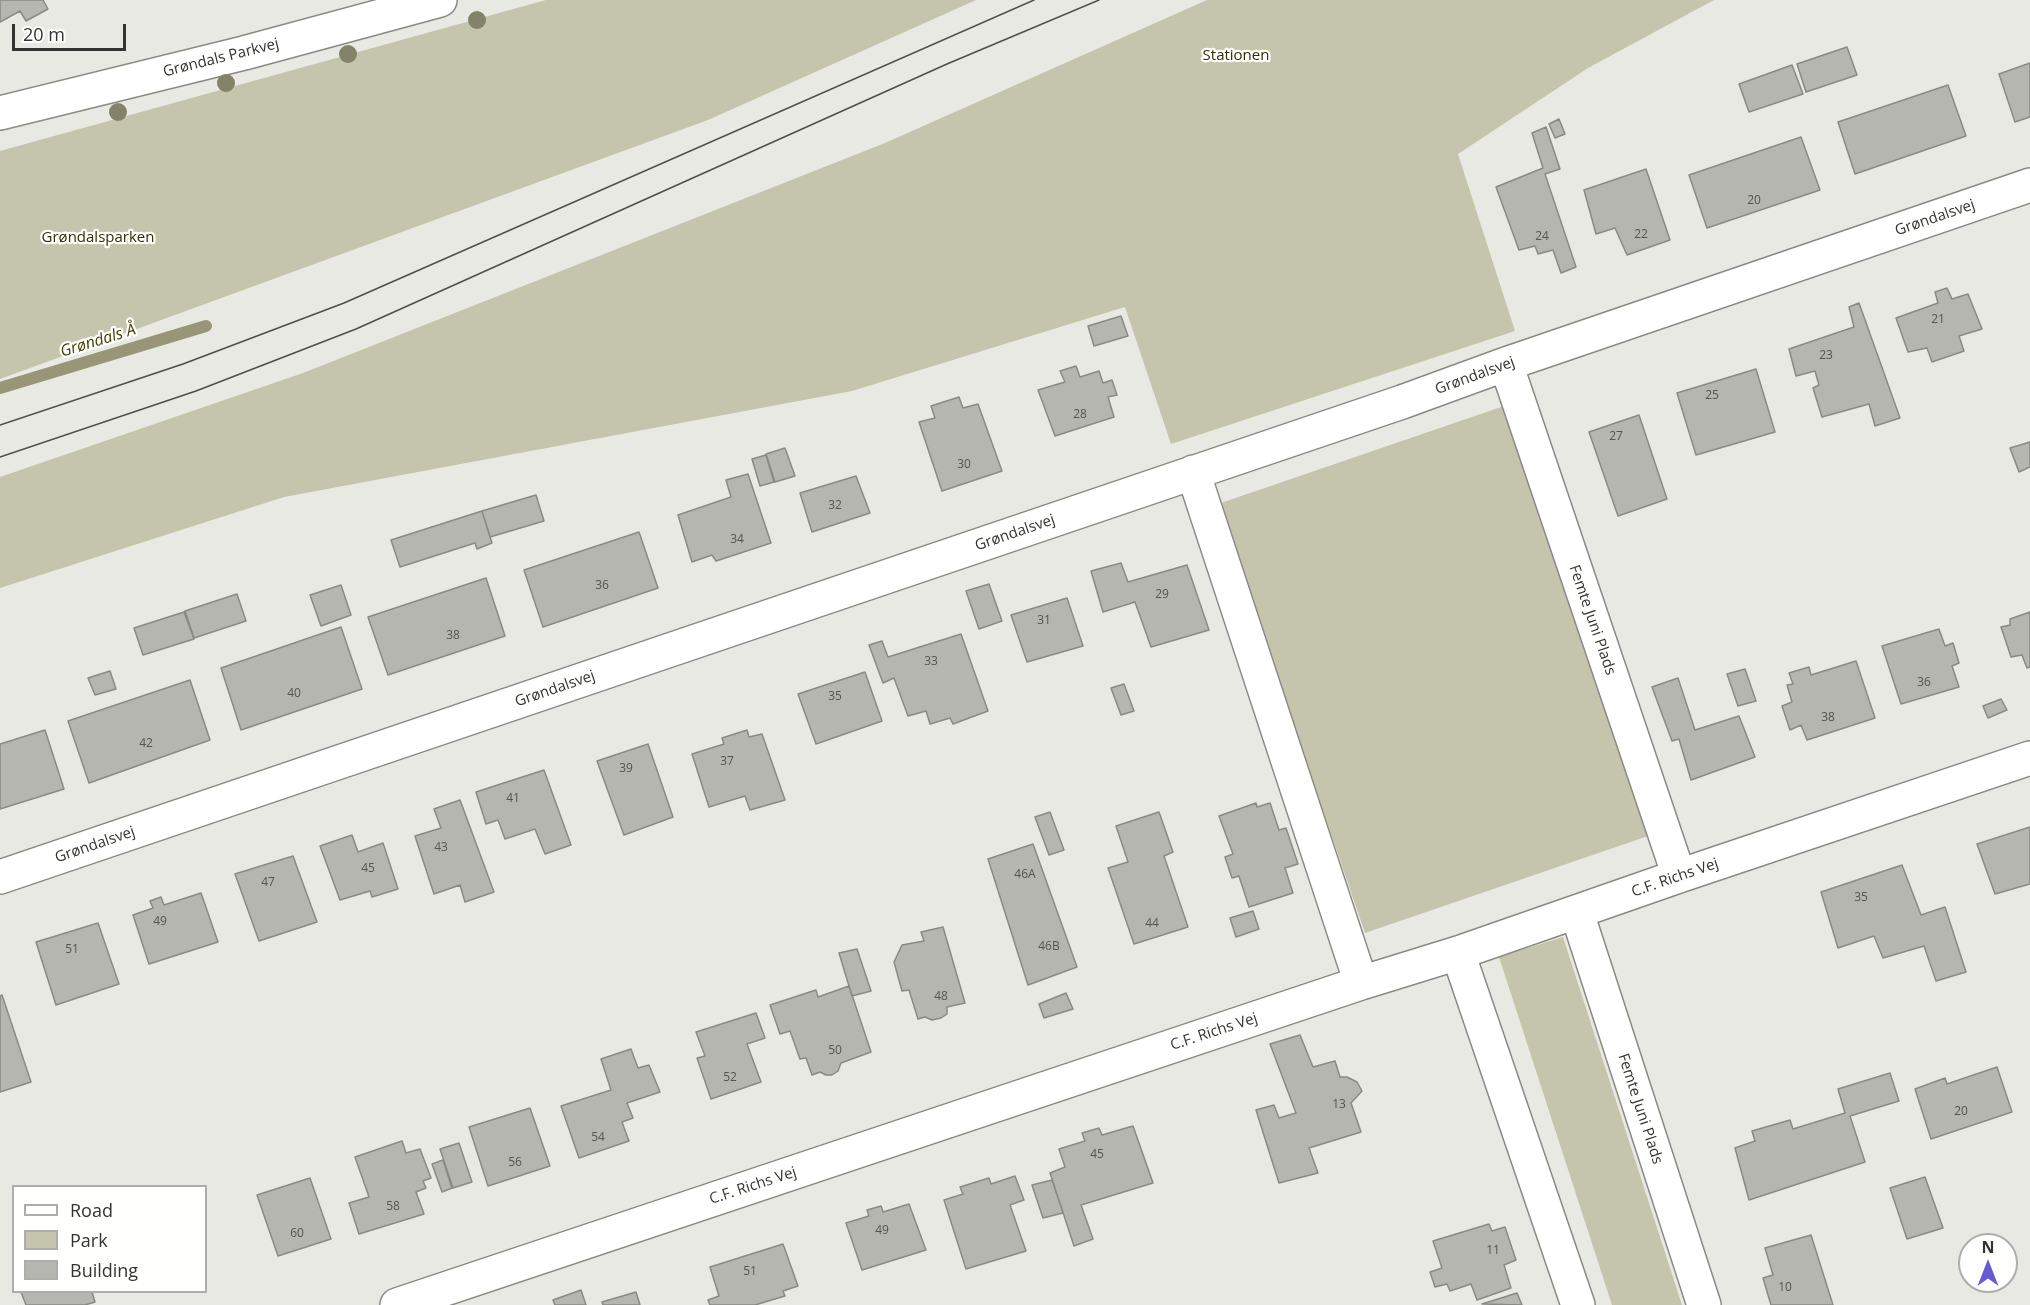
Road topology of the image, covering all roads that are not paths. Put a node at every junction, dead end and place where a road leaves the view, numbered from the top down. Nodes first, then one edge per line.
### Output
1 (440, 0) edge
2 (0, 113) edge
3 (2030, 185) edge
4 (1506, 364) junction
5 (1193, 472) junction
6 (2030, 758) edge
7 (1679, 876) junction
8 (0, 877) edge
9 (1577, 913) junction
10 (1458, 953) junction
11 (1361, 983) junction
12 (398, 1305) edge
13 (1578, 1305) edge
14 (1704, 1305) edge

1 - 2 street, Grøndals Parkvej
3 - 4 street, Grøndalsvej
4 - 5 street, Grøndalsvej
4 - 7 street, Femte Juni Plads
5 - 8 street, Grøndalsvej
5 - 11 street
6 - 7 street, C.F. Richs Vej
7 - 9 street, C.F. Richs Vej
9 - 10 street, C.F. Richs Vej
9 - 14 street, Femte Juni Plads
10 - 11 street, C.F. Richs Vej
10 - 13 street
11 - 12 street, C.F. Richs Vej

